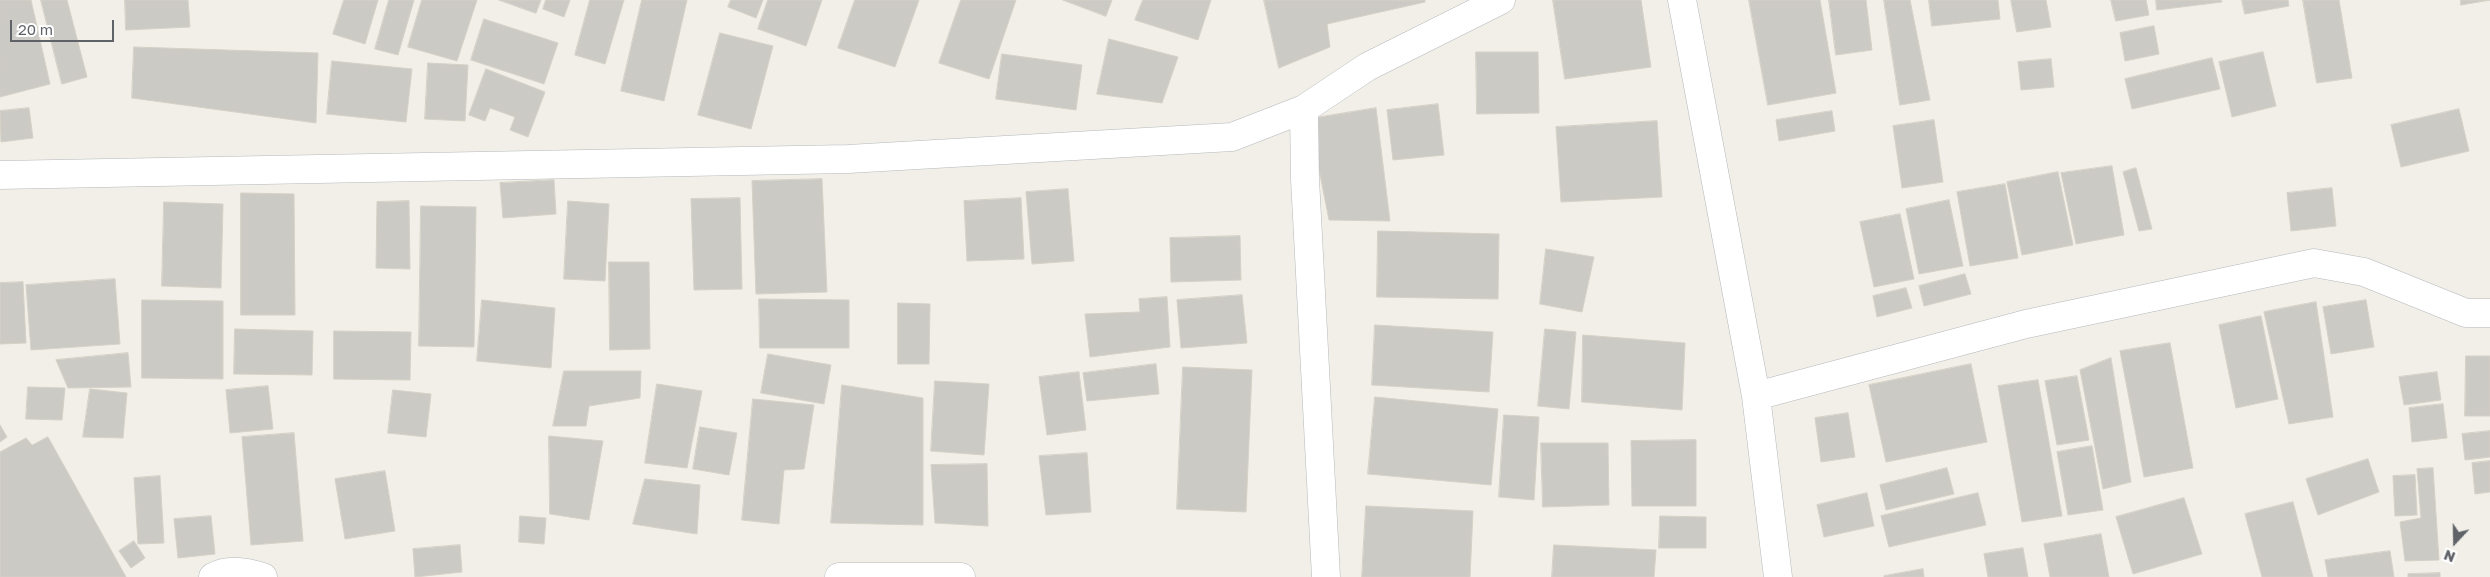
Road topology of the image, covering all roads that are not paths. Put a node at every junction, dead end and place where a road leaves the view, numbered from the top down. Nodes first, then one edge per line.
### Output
1 (1501, 0) edge
2 (1682, 0) edge
3 (1304, 109) junction
4 (0, 175) edge
5 (2490, 313) edge
6 (1756, 396) junction
7 (869, 576) edge
8 (214, 577) edge
9 (263, 577) edge
10 (839, 577) edge
11 (961, 577) edge
12 (1326, 577) edge
13 (1778, 577) edge

1 - 3 street
2 - 6 street
3 - 4 street
3 - 12 street
5 - 6 street
6 - 13 street
7 - 10 street
7 - 11 street
8 - 9 street

